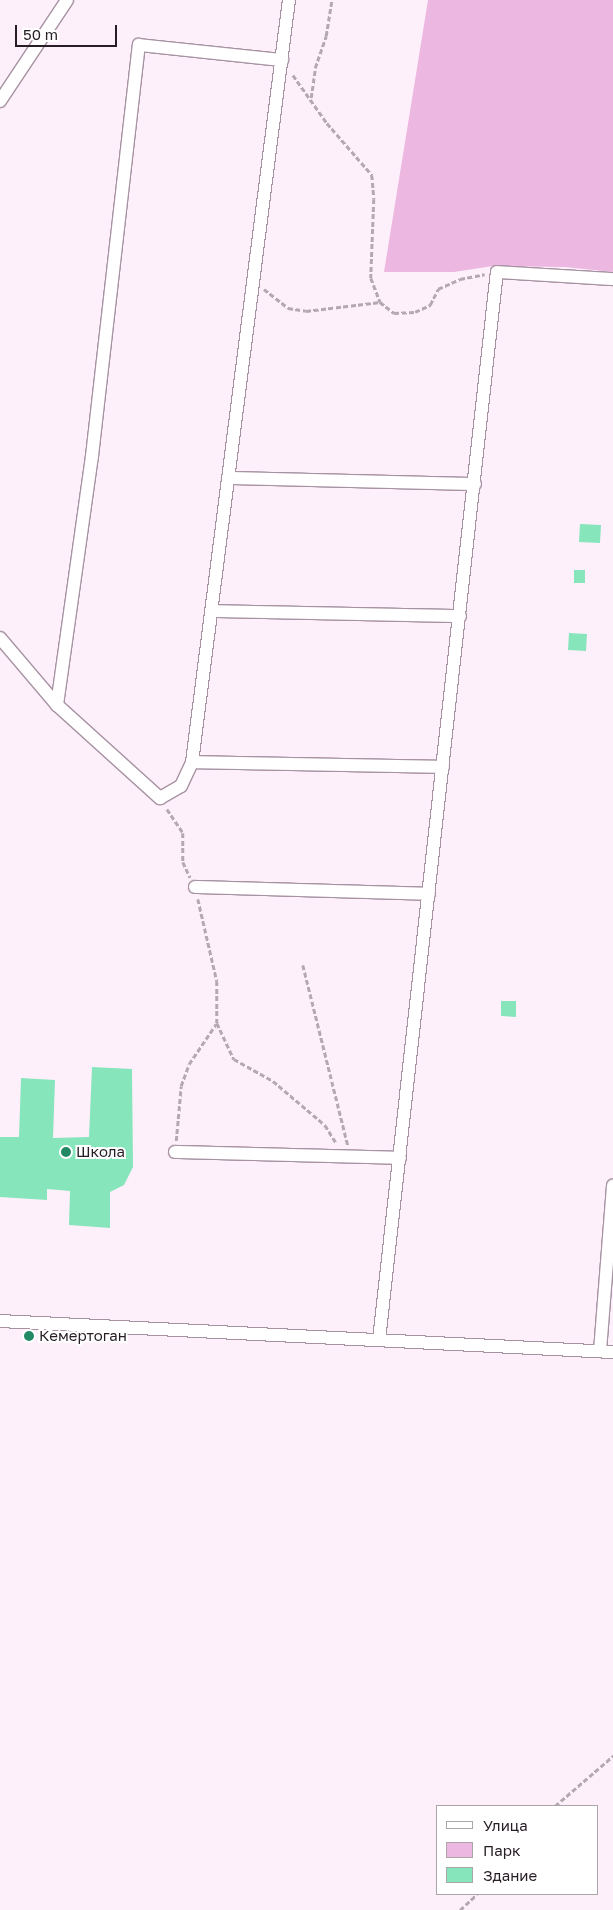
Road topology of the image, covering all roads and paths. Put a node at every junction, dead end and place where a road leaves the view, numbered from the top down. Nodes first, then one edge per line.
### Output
1 (67, 0) edge
2 (289, 0) edge
3 (332, 0) edge
4 (282, 60) junction
5 (310, 100) junction
6 (0, 101) edge
7 (497, 272) junction
8 (613, 278) edge
9 (254, 280) junction
10 (380, 302) junction
11 (228, 478) junction
12 (474, 484) junction
13 (211, 611) junction
14 (460, 616) junction
15 (0, 638) edge
16 (57, 705) junction
17 (192, 762) junction
18 (443, 767) junction
19 (160, 798) junction
20 (195, 887) junction
21 (429, 894) junction
22 (303, 965) dead end
23 (217, 1023) junction
24 (175, 1152) joint
25 (348, 1156) junction
26 (400, 1158) junction
27 (613, 1186) edge
28 (0, 1321) edge
29 (379, 1340) junction
30 (600, 1351) junction
31 (613, 1352) edge
32 (613, 1756) edge
33 (556, 1805) edge
34 (476, 1895) edge
35 (460, 1910) edge

1 - 6 street
2 - 4 street
3 - 5 path
4 - 5 path
4 - 9 street
4 - 16 street
5 - 10 path
7 - 8 street
7 - 10 path
7 - 12 street
9 - 10 path
9 - 11 street
11 - 12 street
11 - 13 street
12 - 14 street
13 - 14 street
13 - 17 street
14 - 18 street
15 - 16 street
16 - 19 street
17 - 18 street
17 - 19 street
18 - 21 street
19 - 20 path
20 - 21 street
20 - 23 path
21 - 26 street
22 - 25 path
23 - 24 path
23 - 25 path
24 - 25 street
25 - 26 street
26 - 29 street
27 - 30 street
28 - 29 street
29 - 30 street
30 - 31 street
32 - 33 path
34 - 35 path

